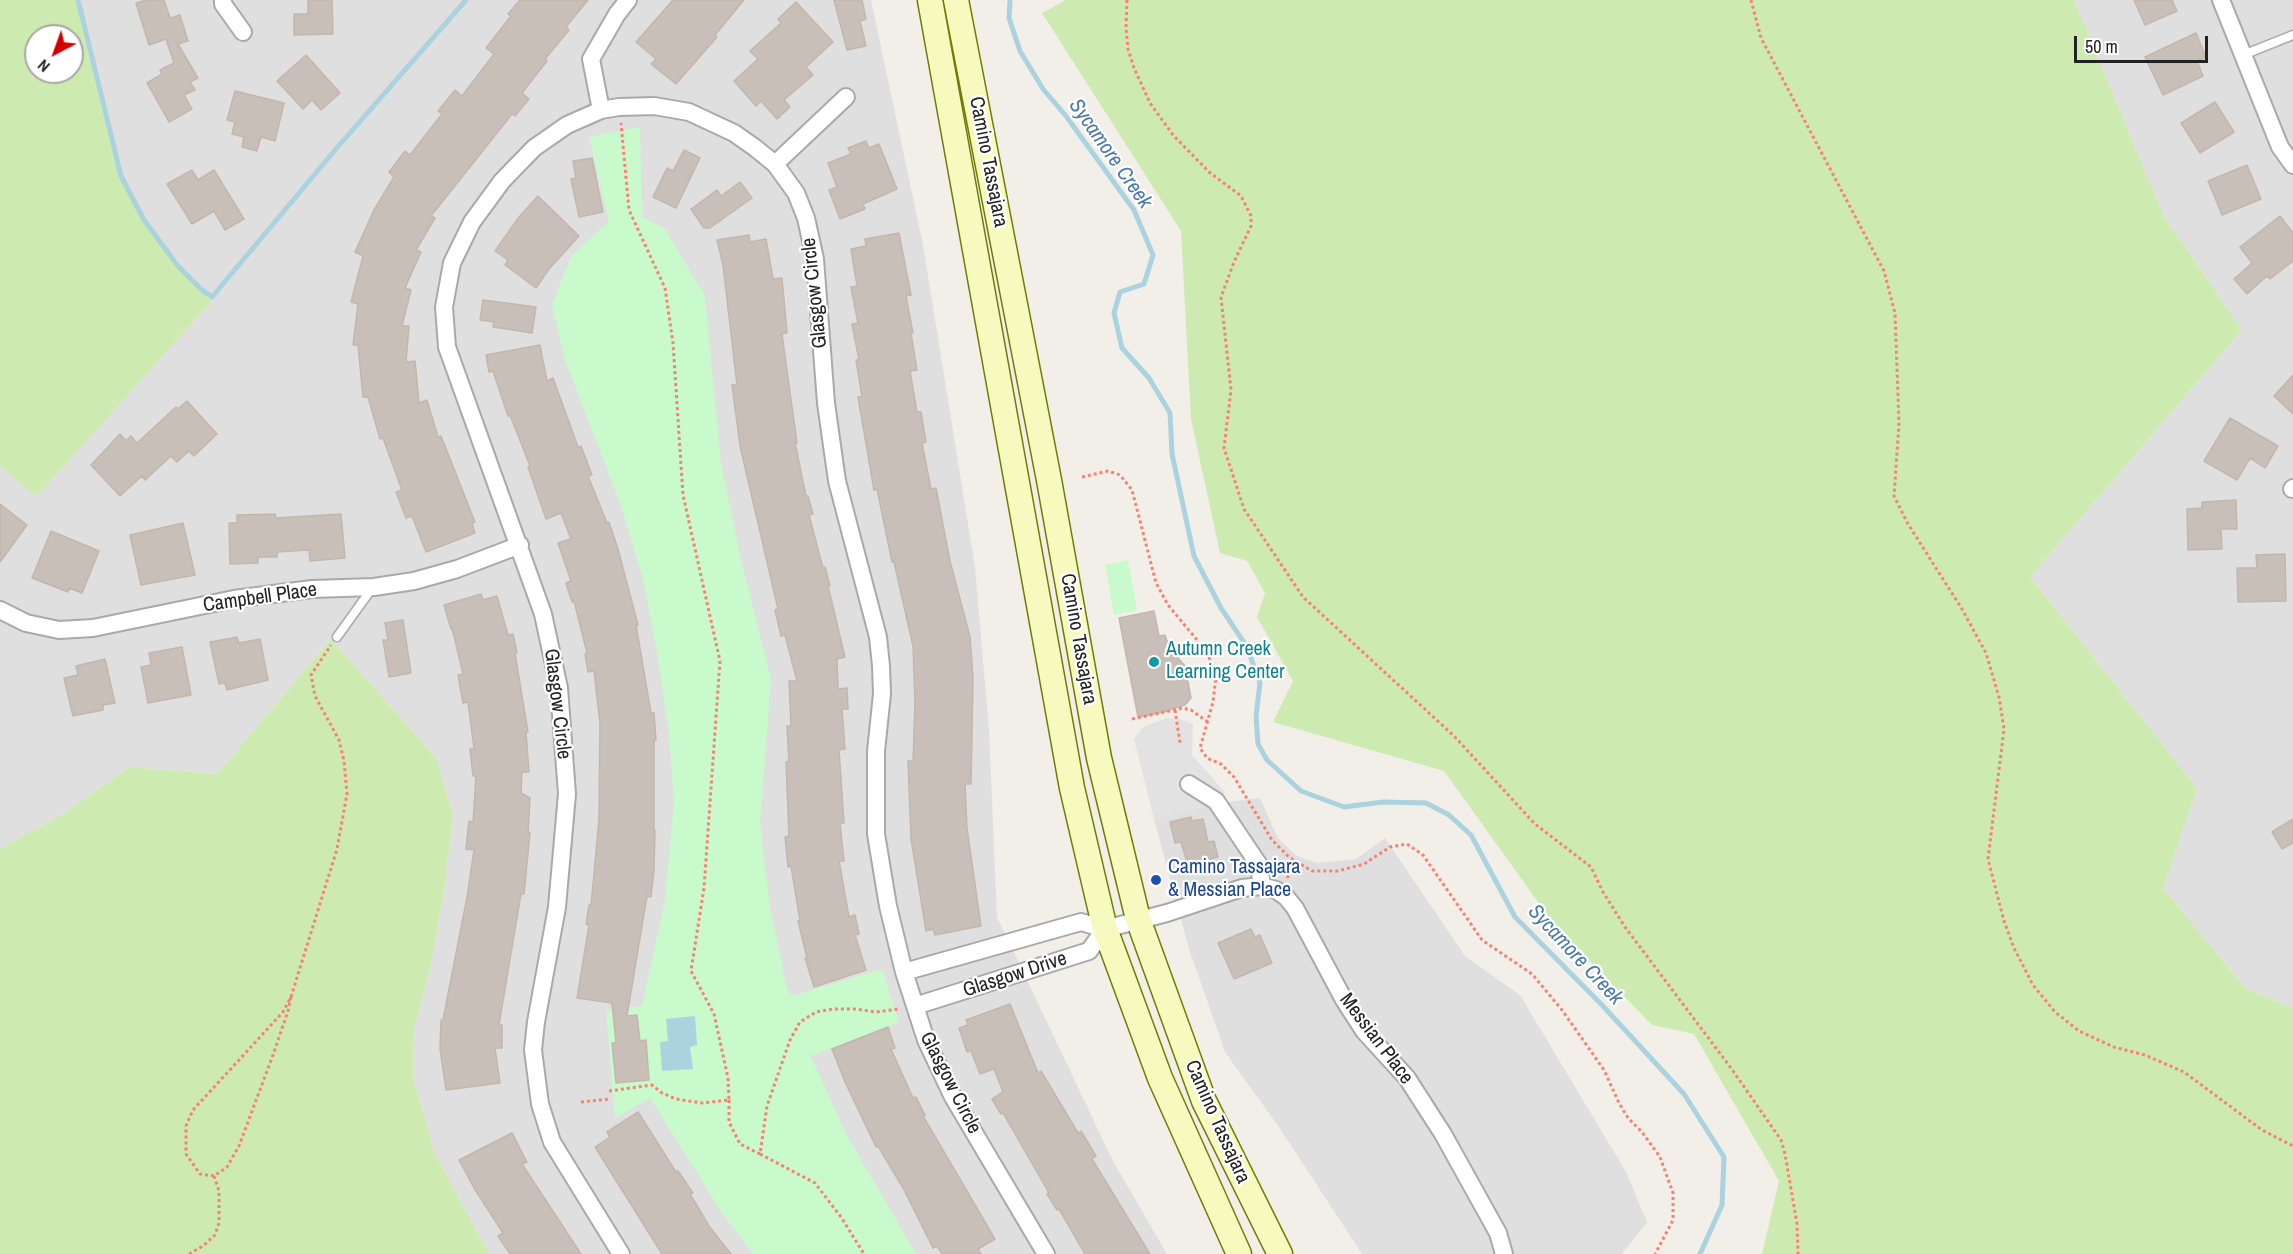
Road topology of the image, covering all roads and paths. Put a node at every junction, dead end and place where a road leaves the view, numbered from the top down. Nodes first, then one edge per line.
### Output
1 (223, 0) edge
2 (628, 0) edge
3 (930, 0) edge
4 (956, 0) edge
5 (1127, 0) edge
6 (1751, 0) edge
7 (2221, 0) edge
8 (243, 32) dead end
9 (2293, 35) edge
10 (2243, 55) junction
11 (846, 97) dead end
12 (619, 107) junction
13 (601, 110) junction
14 (775, 164) junction
15 (2293, 165) edge
16 (1082, 477) dead end
17 (520, 545) junction
18 (374, 587) junction
19 (0, 610) edge
20 (337, 637) joint
21 (1175, 710) junction
22 (1132, 719) dead end
23 (1208, 722) junction
24 (1180, 742) dead end
25 (1189, 784) dead end
26 (1262, 886) junction
27 (1138, 919) junction
28 (1106, 929) junction
29 (904, 972) junction
30 (291, 997) junction
31 (915, 1006) junction
32 (609, 1091) dead end
33 (609, 1099) dead end
34 (729, 1100) junction
35 (581, 1102) dead end
36 (2293, 1146) edge
37 (760, 1154) junction
38 (214, 1176) junction
39 (189, 1254) edge
40 (621, 1254) edge
41 (864, 1254) edge
42 (1046, 1254) edge
43 (1239, 1254) edge
44 (1280, 1254) edge
45 (1504, 1254) edge
46 (1655, 1254) edge
47 (1798, 1254) edge

1 - 8 street
2 - 13 street
3 - 28 main road, Camino Tassajara
4 - 27 main road, Camino Tassajara
5 - 47 path
6 - 36 path
7 - 10 street
9 - 10 lane
10 - 15 street
11 - 14 street
12 - 13 street, Glasgow Circle
12 - 14 street, Glasgow Circle
12 - 34 path
13 - 17 street, Glasgow Circle
14 - 29 street, Glasgow Circle
16 - 23 path
17 - 18 street, Campbell Place
17 - 40 street, Glasgow Circle
18 - 19 street, Campbell Place
18 - 20 lane
20 - 30 path
21 - 22 path
21 - 23 path
21 - 24 path
23 - 46 path
25 - 26 street
26 - 27 street
26 - 45 street, Messian Place
27 - 28 street, Glasgow Drive
27 - 44 main road, Camino Tassajara
28 - 29 street, Glasgow Drive
28 - 31 street, Glasgow Drive
28 - 43 main road, Camino Tassajara
29 - 31 street, Glasgow Circle
30 - 38 path
30 - 38 path
31 - 37 path
31 - 42 street, Glasgow Circle
32 - 34 path
33 - 35 path
34 - 37 path
37 - 41 path
38 - 39 path

